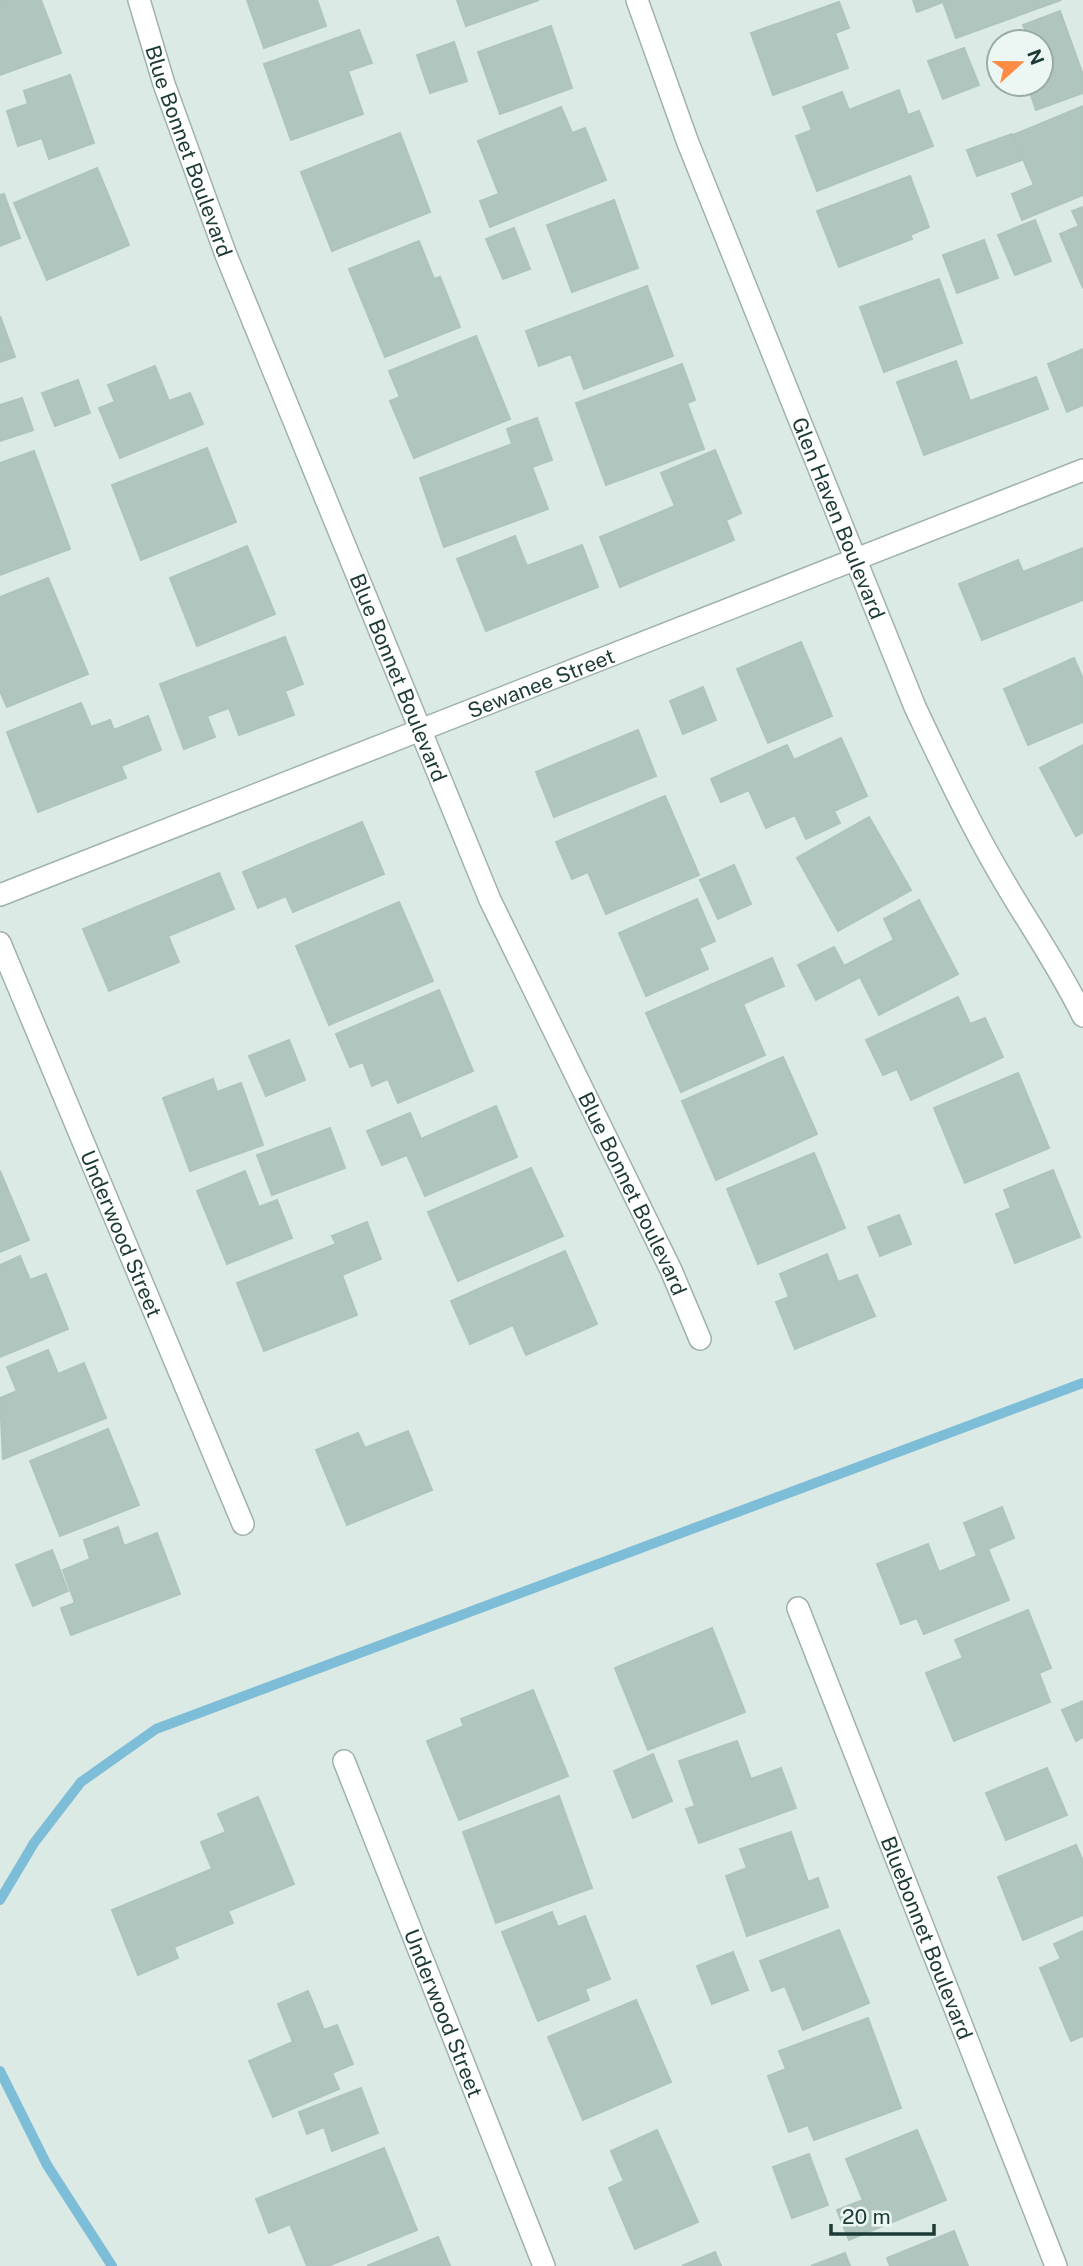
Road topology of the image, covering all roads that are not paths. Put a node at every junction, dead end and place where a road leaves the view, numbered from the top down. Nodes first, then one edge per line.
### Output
1 (139, 0) edge
2 (637, 0) edge
3 (1083, 470) edge
4 (855, 559) junction
5 (421, 730) junction
6 (0, 895) edge
7 (0, 943) edge
8 (1083, 1016) edge
9 (700, 1339) dead end
10 (243, 1524) dead end
11 (798, 1608) dead end
12 (344, 1761) dead end
13 (544, 2266) edge
14 (1056, 2266) edge

1 - 5 street, Blue Bonnet Boulevard
2 - 4 street, Glen Haven Boulevard
3 - 4 street, Sewanee Street
4 - 5 street, Sewanee Street
4 - 8 street, Glen Haven Boulevard
5 - 6 street, Sewanee Street
5 - 9 street, Blue Bonnet Boulevard
7 - 10 street, Underwood Street
11 - 14 street, Bluebonnet Boulevard
12 - 13 street, Underwood Street

